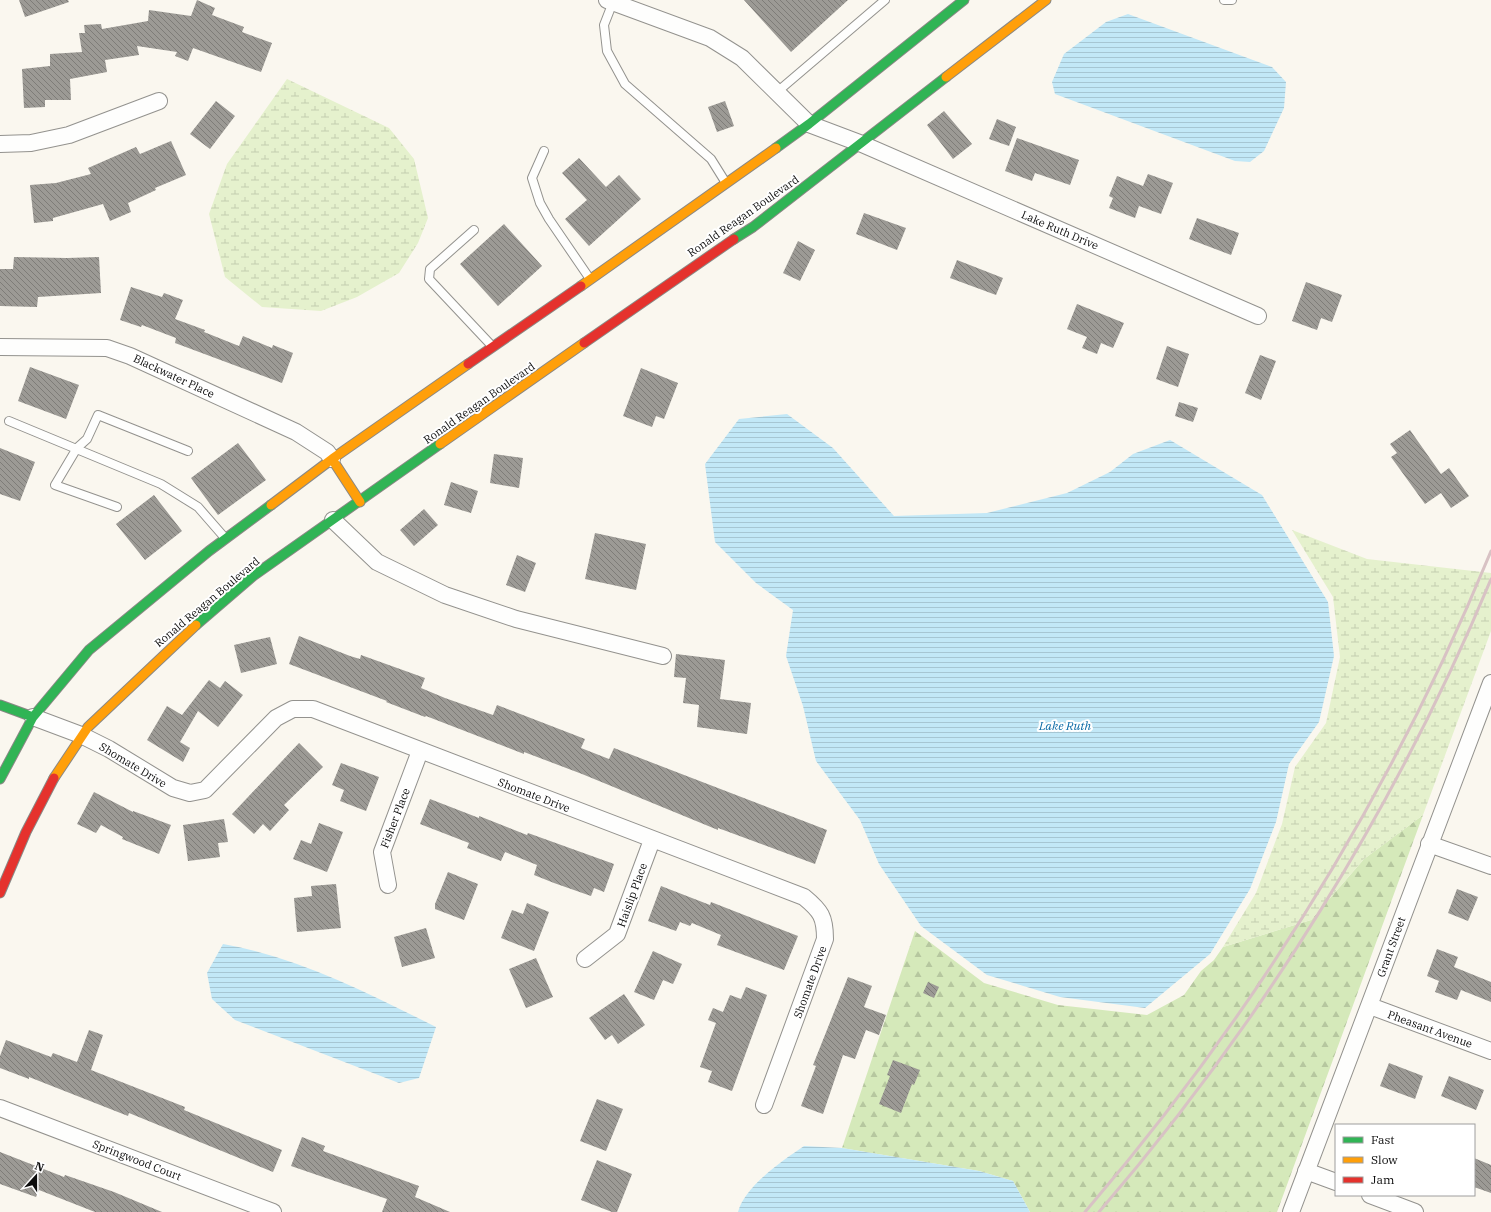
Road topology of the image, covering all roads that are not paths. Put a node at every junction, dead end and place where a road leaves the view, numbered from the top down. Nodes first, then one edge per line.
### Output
1 (885, 0) edge
2 (964, 0) edge
3 (1046, 0) edge
4 (1224, 0) edge
5 (1232, 0) edge
6 (610, 1) edge
7 (777, 92) junction
8 (159, 100) dead end
9 (809, 124) junction
10 (0, 144) edge
11 (862, 144) junction
12 (544, 151) dead end
13 (726, 184) junction
14 (474, 230) dead end
15 (591, 280) junction
16 (1258, 316) dead end
17 (0, 347) edge
18 (493, 347) junction
19 (9, 421) dead end
20 (77, 448) junction
21 (188, 451) dead end
22 (332, 459) junction
23 (360, 502) junction
24 (117, 507) dead end
25 (334, 520) junction
26 (226, 539) junction
27 (663, 656) dead end
28 (1491, 683) edge
29 (0, 705) edge
30 (33, 717) junction
31 (81, 735) junction
32 (420, 752) junction
33 (0, 779) edge
34 (652, 840) junction
35 (1429, 844) junction
36 (1491, 866) edge
37 (388, 885) dead end
38 (0, 893) edge
39 (585, 959) dead end
40 (1370, 1006) junction
41 (1491, 1051) edge
42 (764, 1105) dead end
43 (0, 1108) edge
44 (1306, 1171) junction
45 (1335, 1182) edge
46 (1373, 1196) edge
47 (273, 1212) edge
48 (1291, 1212) edge
49 (1415, 1212) edge

1 - 7 lane
2 - 9 main road
3 - 11 main road, Ronald Reagan Boulevard
4 - 5 lane
6 - 7 street
6 - 13 lane
7 - 9 street
8 - 10 street
9 - 11 street, Lake Ruth Drive
9 - 13 main road
11 - 16 street, Lake Ruth Drive
11 - 23 main road, Ronald Reagan Boulevard
12 - 15 lane
13 - 15 main road
14 - 18 lane
15 - 18 main road
17 - 22 street, Blackwater Place
18 - 22 main road
19 - 20 lane
20 - 21 lane
20 - 24 lane
20 - 26 lane
22 - 23 main road
22 - 26 main road
23 - 25 main road, Ronald Reagan Boulevard
25 - 27 street
25 - 31 main road, Ronald Reagan Boulevard
26 - 30 main road
28 - 35 street, Grant Street
29 - 30 main road
30 - 31 street, Shomate Drive
30 - 33 main road
31 - 32 street, Shomate Drive
31 - 38 main road, Ronald Reagan Boulevard
32 - 34 street, Shomate Drive
32 - 37 street, Fisher Place
34 - 39 street, Haislip Place
34 - 42 street, Shomate Drive
35 - 36 street
35 - 40 street, Grant Street
40 - 41 street, Pheasant Avenue
40 - 44 street, Grant Street
43 - 47 street, Springwood Court
44 - 45 street
44 - 48 street, Grant Street
46 - 49 street

